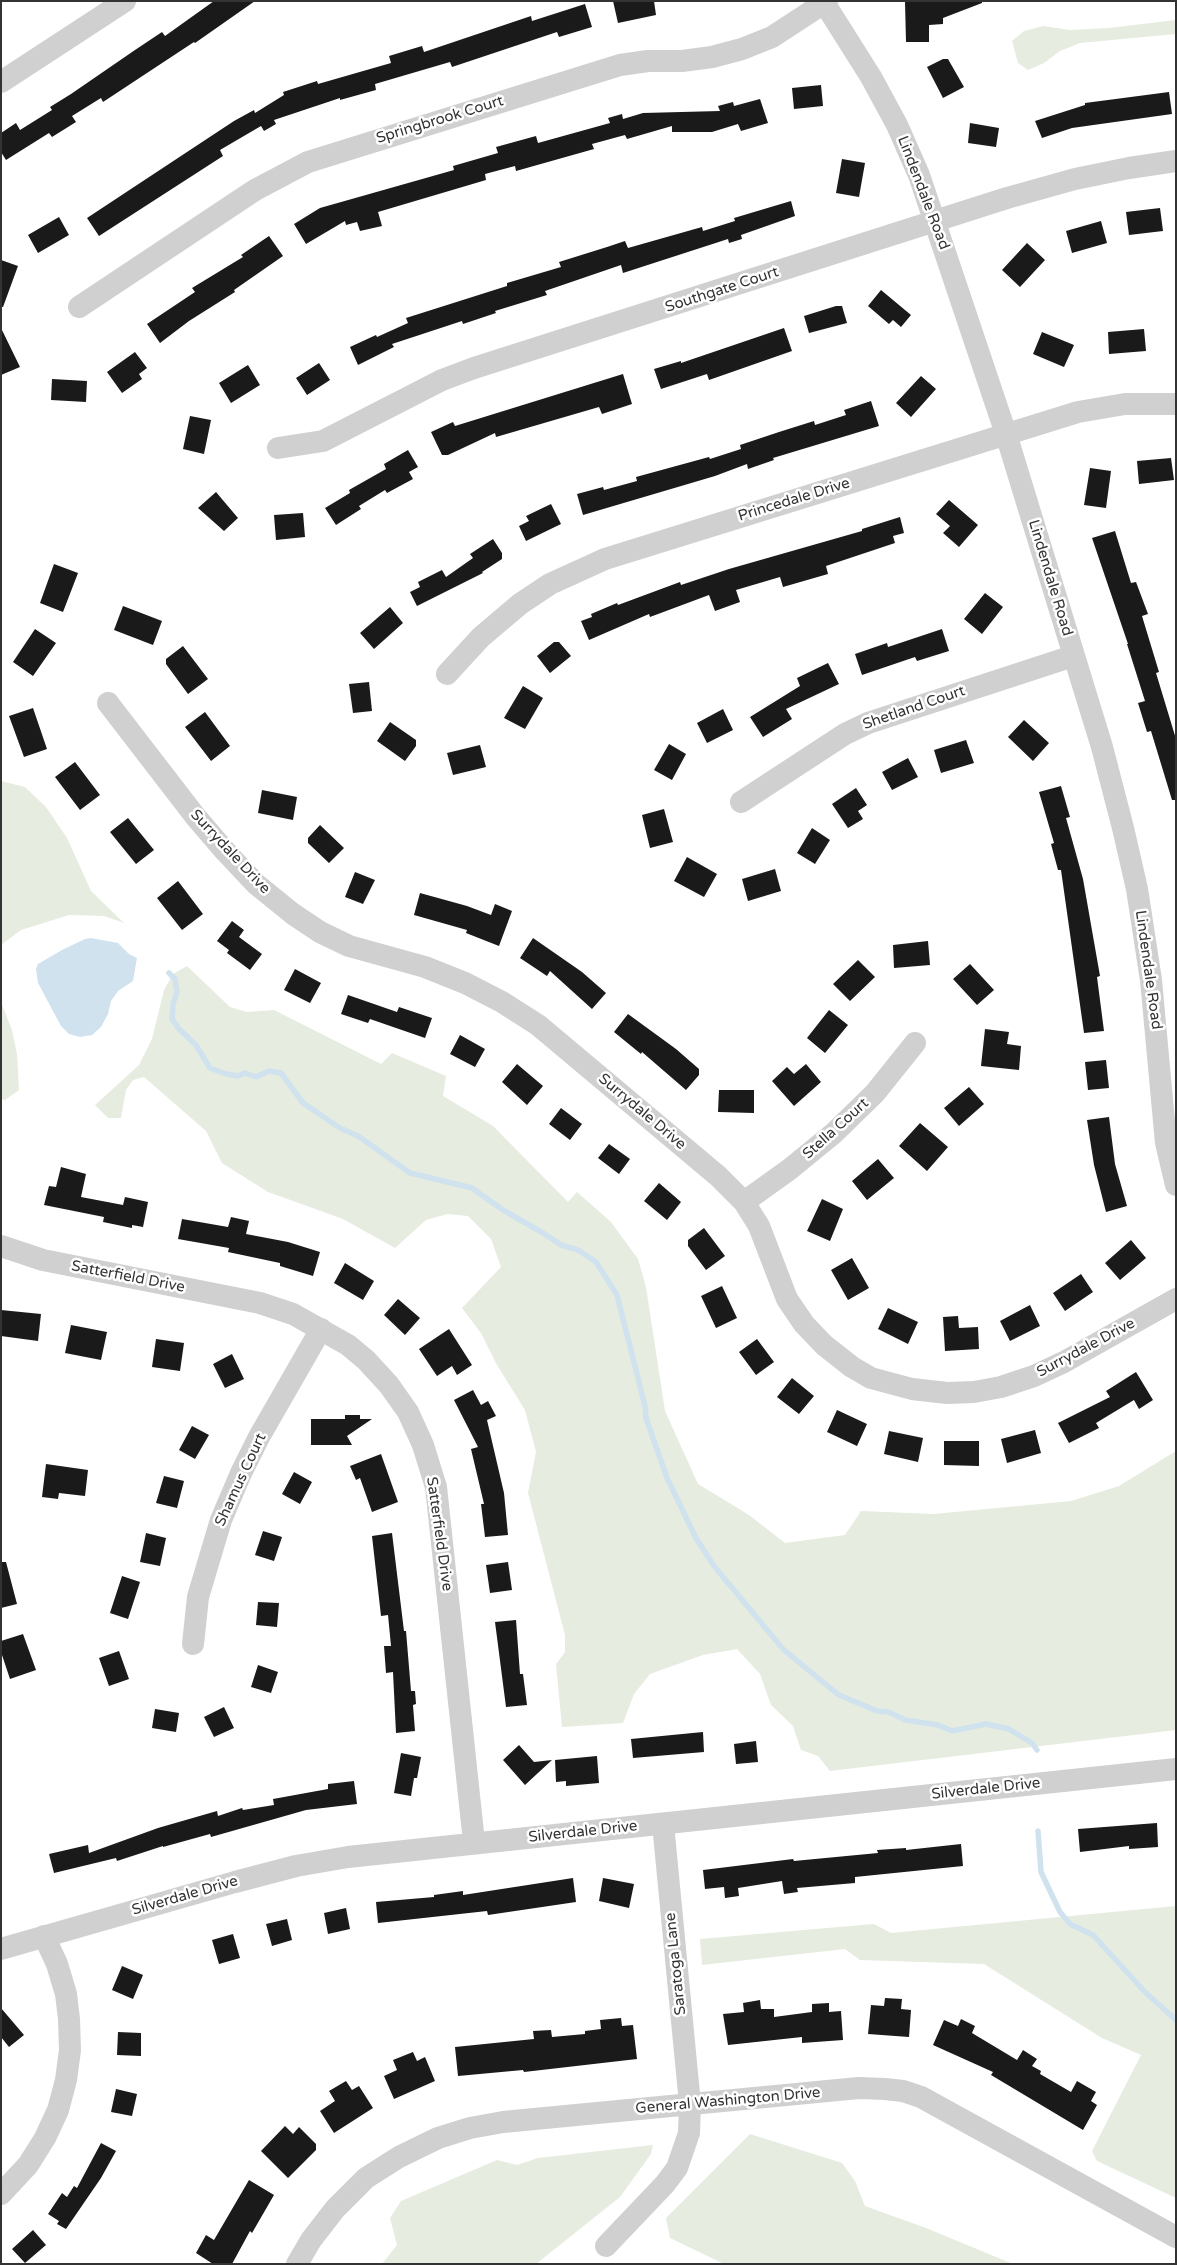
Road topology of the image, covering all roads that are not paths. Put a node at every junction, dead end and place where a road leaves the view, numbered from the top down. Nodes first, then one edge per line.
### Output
1 (125, 1) edge
2 (825, 2) edge
3 (1, 82) edge
4 (1176, 161) edge
5 (935, 221) junction
6 (79, 307) dead end
7 (1176, 404) edge
8 (1006, 434) junction
9 (278, 448) dead end
10 (1073, 656) junction
11 (447, 674) dead end
12 (108, 703) dead end
13 (741, 802) dead end
14 (915, 1042) dead end
15 (1176, 1185) edge
16 (744, 1202) junction
17 (1, 1246) edge
18 (1176, 1299) edge
19 (321, 1329) junction
20 (193, 1644) dead end
21 (1176, 1769) edge
22 (662, 1824) junction
23 (474, 1842) junction
24 (44, 1936) junction
25 (1, 1949) edge
26 (690, 2104) junction
27 (1, 2194) edge
28 (1176, 2237) edge
29 (606, 2246) dead end
30 (297, 2264) edge

1 - 3 street
2 - 5 street, Lindendale Road
2 - 6 street, Springbrook Court
4 - 5 street, Southgate Court
5 - 8 street, Lindendale Road
5 - 9 street, Southgate Court
7 - 8 street, Princedale Drive
8 - 10 street, Lindendale Road
8 - 11 street, Princedale Drive
10 - 13 street, Shetland Court
10 - 15 street, Lindendale Road
12 - 16 street, Surrydale Drive
14 - 16 street, Stella Court
16 - 18 street, Surrydale Drive
17 - 19 street, Satterfield Drive
19 - 20 street, Shamus Court
19 - 23 street, Satterfield Drive
21 - 22 street, Silverdale Drive
22 - 23 street, Silverdale Drive
22 - 26 street, Saratoga Lane
23 - 24 street, Silverdale Drive
24 - 25 street, Silverdale Drive
24 - 27 street
26 - 28 street, General Washington Drive
26 - 29 street, Saratoga Lane
26 - 30 street, General Washington Drive

